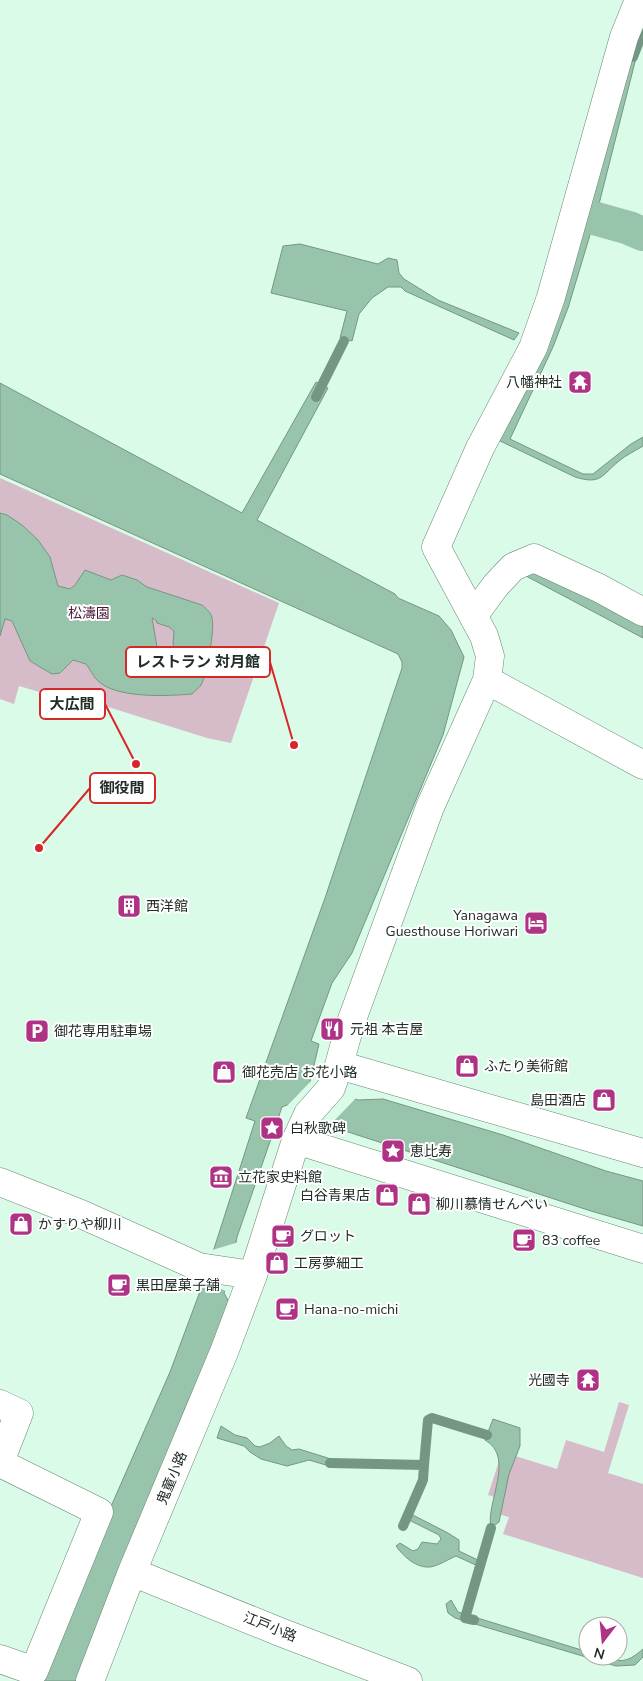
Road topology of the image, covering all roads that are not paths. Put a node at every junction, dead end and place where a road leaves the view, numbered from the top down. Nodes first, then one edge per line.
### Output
1 (639, 0) edge
2 (633, 41) edge
3 (643, 612) edge
4 (474, 615) junction
5 (487, 680) junction
6 (643, 765) edge
7 (335, 1077) junction
8 (296, 1140) junction
9 (643, 1153) edge
10 (0, 1182) edge
11 (643, 1249) edge
12 (243, 1274) junction
13 (0, 1404) edge
14 (0, 1462) edge
15 (132, 1572) junction
16 (0, 1659) edge
17 (90, 1681) edge
18 (408, 1681) edge

1 - 2 street
2 - 4 street
3 - 4 street
4 - 5 street
5 - 6 street
5 - 7 street
7 - 8 street, 鬼童小路
7 - 9 street
8 - 11 street
8 - 12 street, 鬼童小路
10 - 12 street
12 - 15 street, 鬼童小路
13 - 14 street
14 - 16 street
15 - 17 street, 鬼童小路
15 - 18 street, 江戸小路

